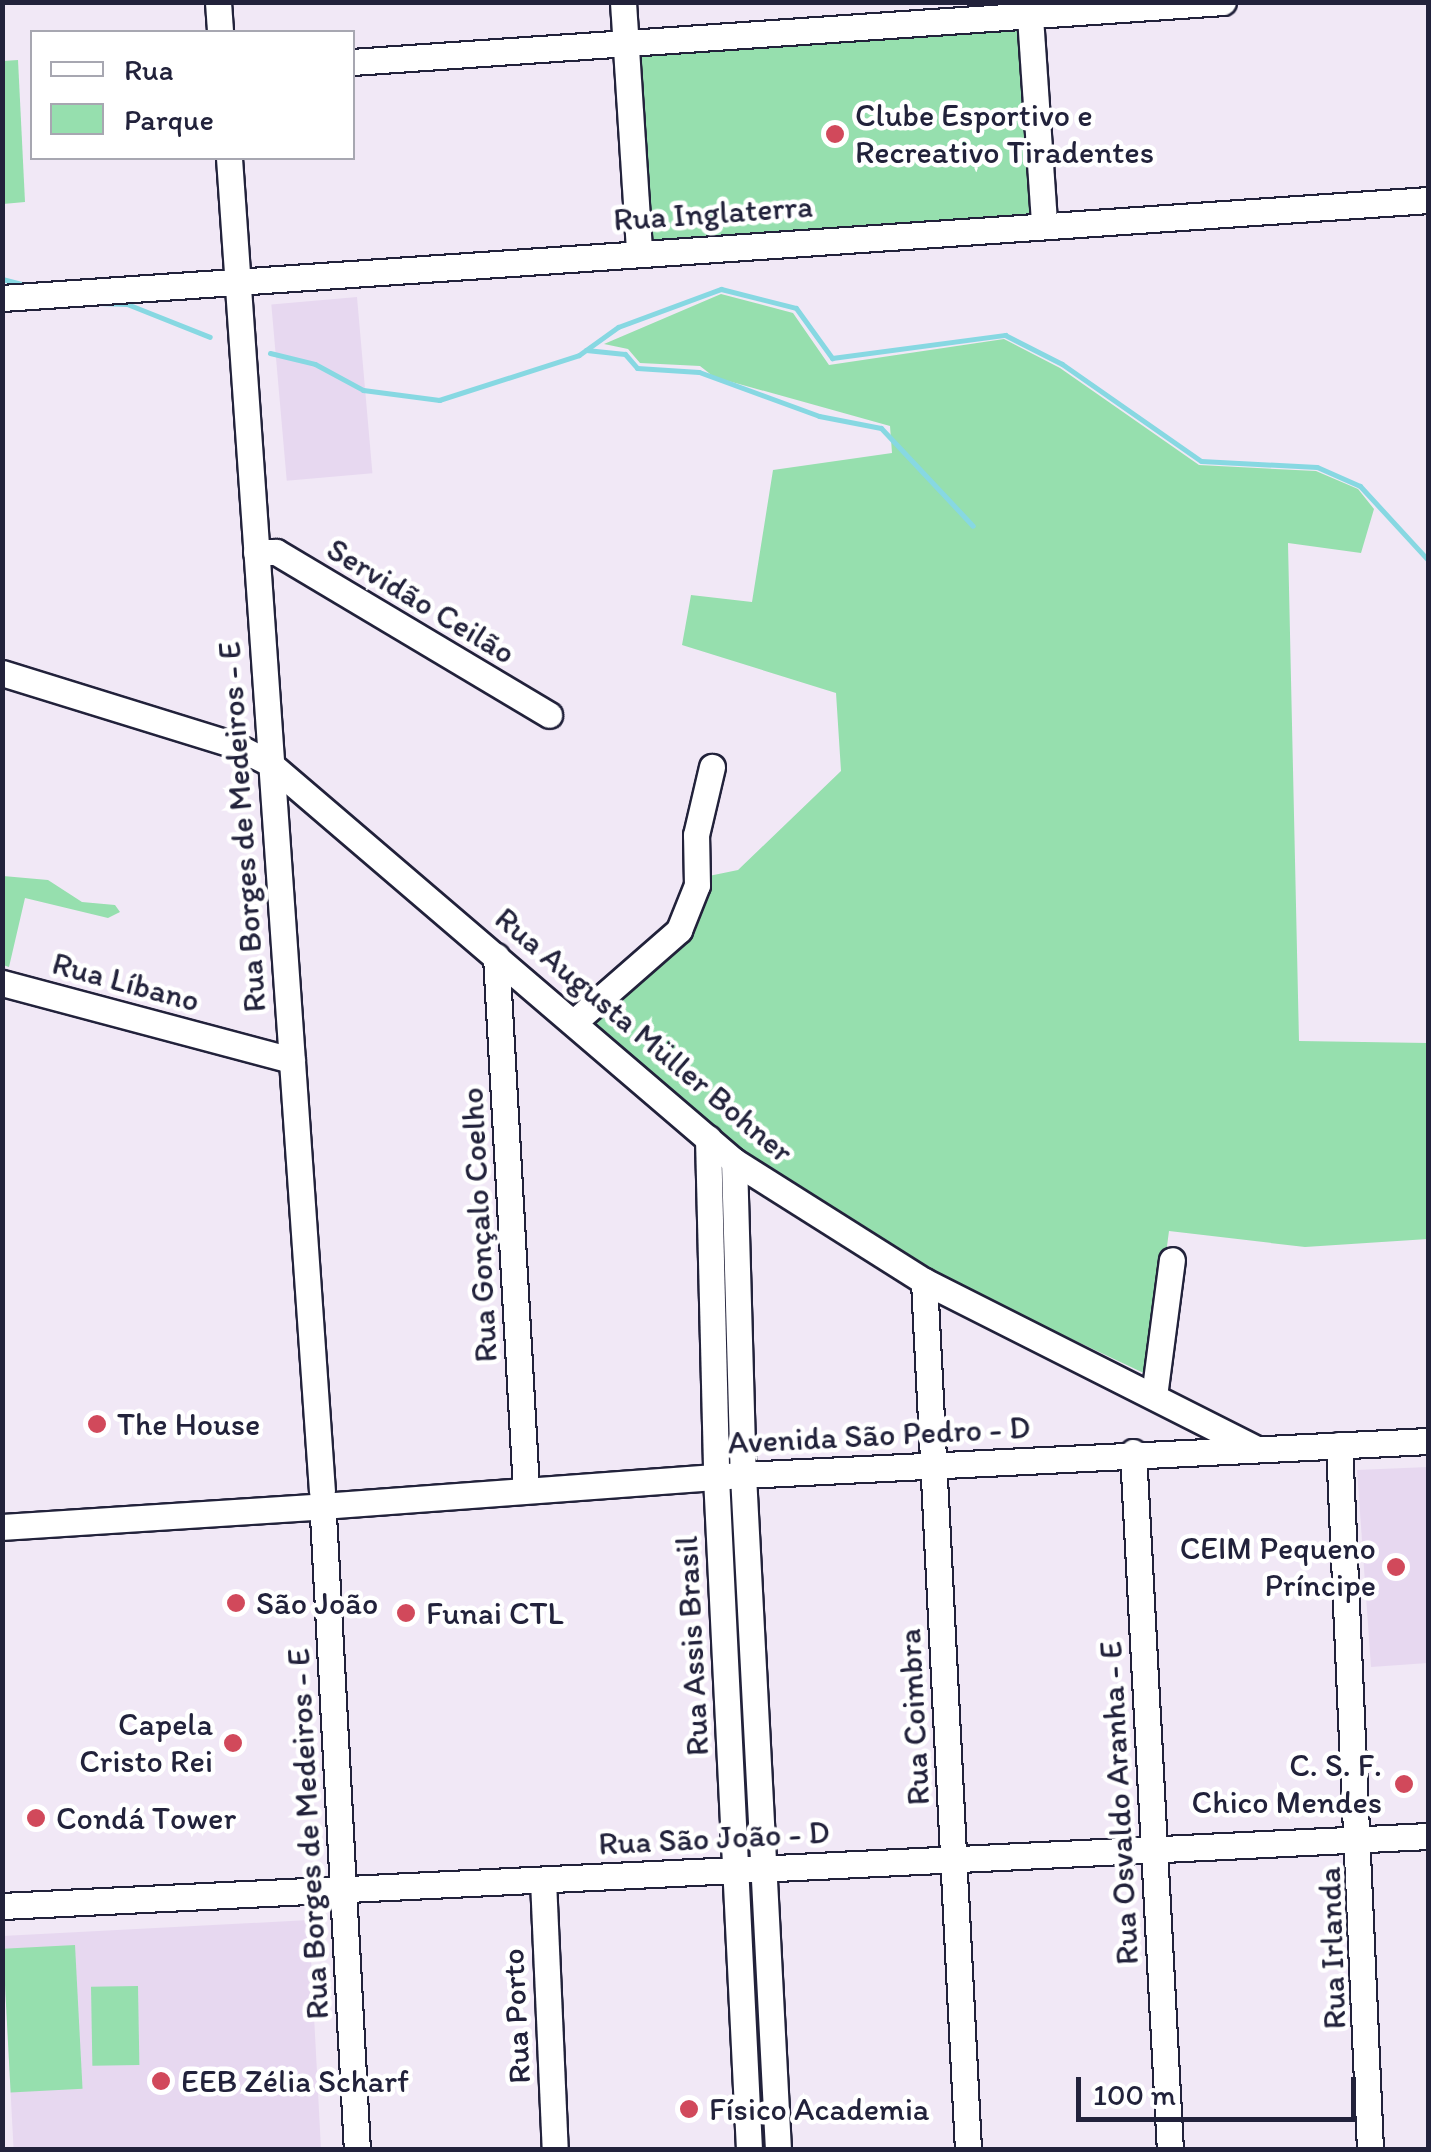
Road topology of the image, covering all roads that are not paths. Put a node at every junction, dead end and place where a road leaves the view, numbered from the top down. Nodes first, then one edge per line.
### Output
1 (218, 2) edge
2 (623, 2) edge
3 (1223, 2) edge
4 (1030, 9) edge
5 (220, 30) edge
6 (626, 44) junction
7 (355, 62) edge
8 (228, 160) edge
9 (1428, 200) edge
10 (1044, 224) junction
11 (639, 250) junction
12 (237, 280) junction
13 (2, 298) edge
14 (256, 552) junction
15 (2, 673) edge
16 (549, 716) dead end
17 (269, 763) junction
18 (712, 767) dead end
19 (496, 956) junction
20 (2, 983) edge
21 (574, 1022) junction
22 (292, 1060) junction
23 (708, 1138) junction
24 (734, 1161) junction
25 (1172, 1260) dead end
26 (924, 1281) junction
27 (1154, 1396) junction
28 (1428, 1441) edge
29 (1339, 1446) junction
30 (1255, 1448) junction
31 (1134, 1452) junction
32 (933, 1465) junction
33 (743, 1475) junction
34 (716, 1477) junction
35 (526, 1490) junction
36 (323, 1504) junction
37 (2, 1526) edge
38 (754, 1676) junction
39 (726, 1677) junction
40 (1428, 1836) edge
41 (1362, 1839) junction
42 (1154, 1849) junction
43 (954, 1859) junction
44 (764, 1868) junction
45 (737, 1870) junction
46 (543, 1880) junction
47 (343, 1890) junction
48 (2, 1906) edge
49 (774, 2056) junction
50 (746, 2058) junction
51 (357, 2150) edge
52 (555, 2150) edge
53 (750, 2150) edge
54 (778, 2150) edge
55 (968, 2150) edge
56 (1170, 2150) edge
57 (1370, 2150) edge

1 - 5 street
2 - 6 street
3 - 4 street
4 - 6 street
4 - 10 street
6 - 7 street
6 - 11 street
8 - 12 street, Rua Borges de Medeiros - E
9 - 10 street, Rua Inglaterra
10 - 11 street, Rua Inglaterra
11 - 12 street, Rua Inglaterra
12 - 13 street, Rua Inglaterra
12 - 14 street, Rua Borges de Medeiros - E
14 - 16 street, Servidão Ceilão
14 - 17 street, Rua Borges de Medeiros - E
15 - 17 street, Rua Augusta Müller Bohner
17 - 19 street, Rua Augusta Müller Bohner
17 - 22 street, Rua Borges de Medeiros - E
18 - 21 street
19 - 21 street, Rua Augusta Müller Bohner
19 - 35 street, Rua Gonçalo Coelho
20 - 22 street, Rua Líbano
21 - 23 street, Rua Augusta Müller Bohner
22 - 36 street, Rua Borges de Medeiros - E
23 - 24 street, Rua Augusta Müller Bohner
23 - 34 street, Rua Assis Brasil
24 - 26 street, Rua Augusta Müller Bohner
24 - 33 street, Rua Assis Brasil
25 - 27 street
26 - 27 street, Rua Augusta Müller Bohner
26 - 32 street, Rua Coimbra
27 - 30 street, Rua Augusta Müller Bohner
28 - 29 street, Avenida São Pedro - D
29 - 30 street, Avenida São Pedro - D
29 - 41 street, Rua Irlanda
30 - 31 street, Avenida São Pedro - D
31 - 32 street, Avenida São Pedro - D
31 - 42 street, Rua Osvaldo Aranha - E
32 - 33 street, Avenida São Pedro - D
32 - 43 street, Rua Coimbra
33 - 34 street, Avenida São Pedro - D
33 - 38 street, Rua Assis Brasil
34 - 35 street, Avenida São Pedro - D
34 - 39 street, Rua Assis Brasil
35 - 36 street, Avenida São Pedro - D
36 - 37 street, Avenida São Pedro - D
36 - 47 street, Rua Borges de Medeiros - E
38 - 39 street
38 - 44 street, Rua Assis Brasil
39 - 45 street, Rua Assis Brasil
40 - 41 street, Rua São João - D
41 - 42 street, Rua São João - D
41 - 57 street, Rua Irlanda
42 - 43 street, Rua São João - D
42 - 56 street, Rua Osvaldo Aranha - E
43 - 44 street, Rua São João - D
43 - 55 street, Rua Coimbra
44 - 45 street, Rua São João - D
44 - 49 street, Rua Assis Brasil
45 - 46 street, Rua São João - D
45 - 50 street, Rua Assis Brasil
46 - 47 street, Rua São João - D
46 - 52 street, Rua Porto
47 - 48 street, Rua São João - D
47 - 51 street, Rua Borges de Medeiros - E
49 - 50 street
49 - 54 street, Rua Assis Brasil
50 - 53 street, Rua Assis Brasil

